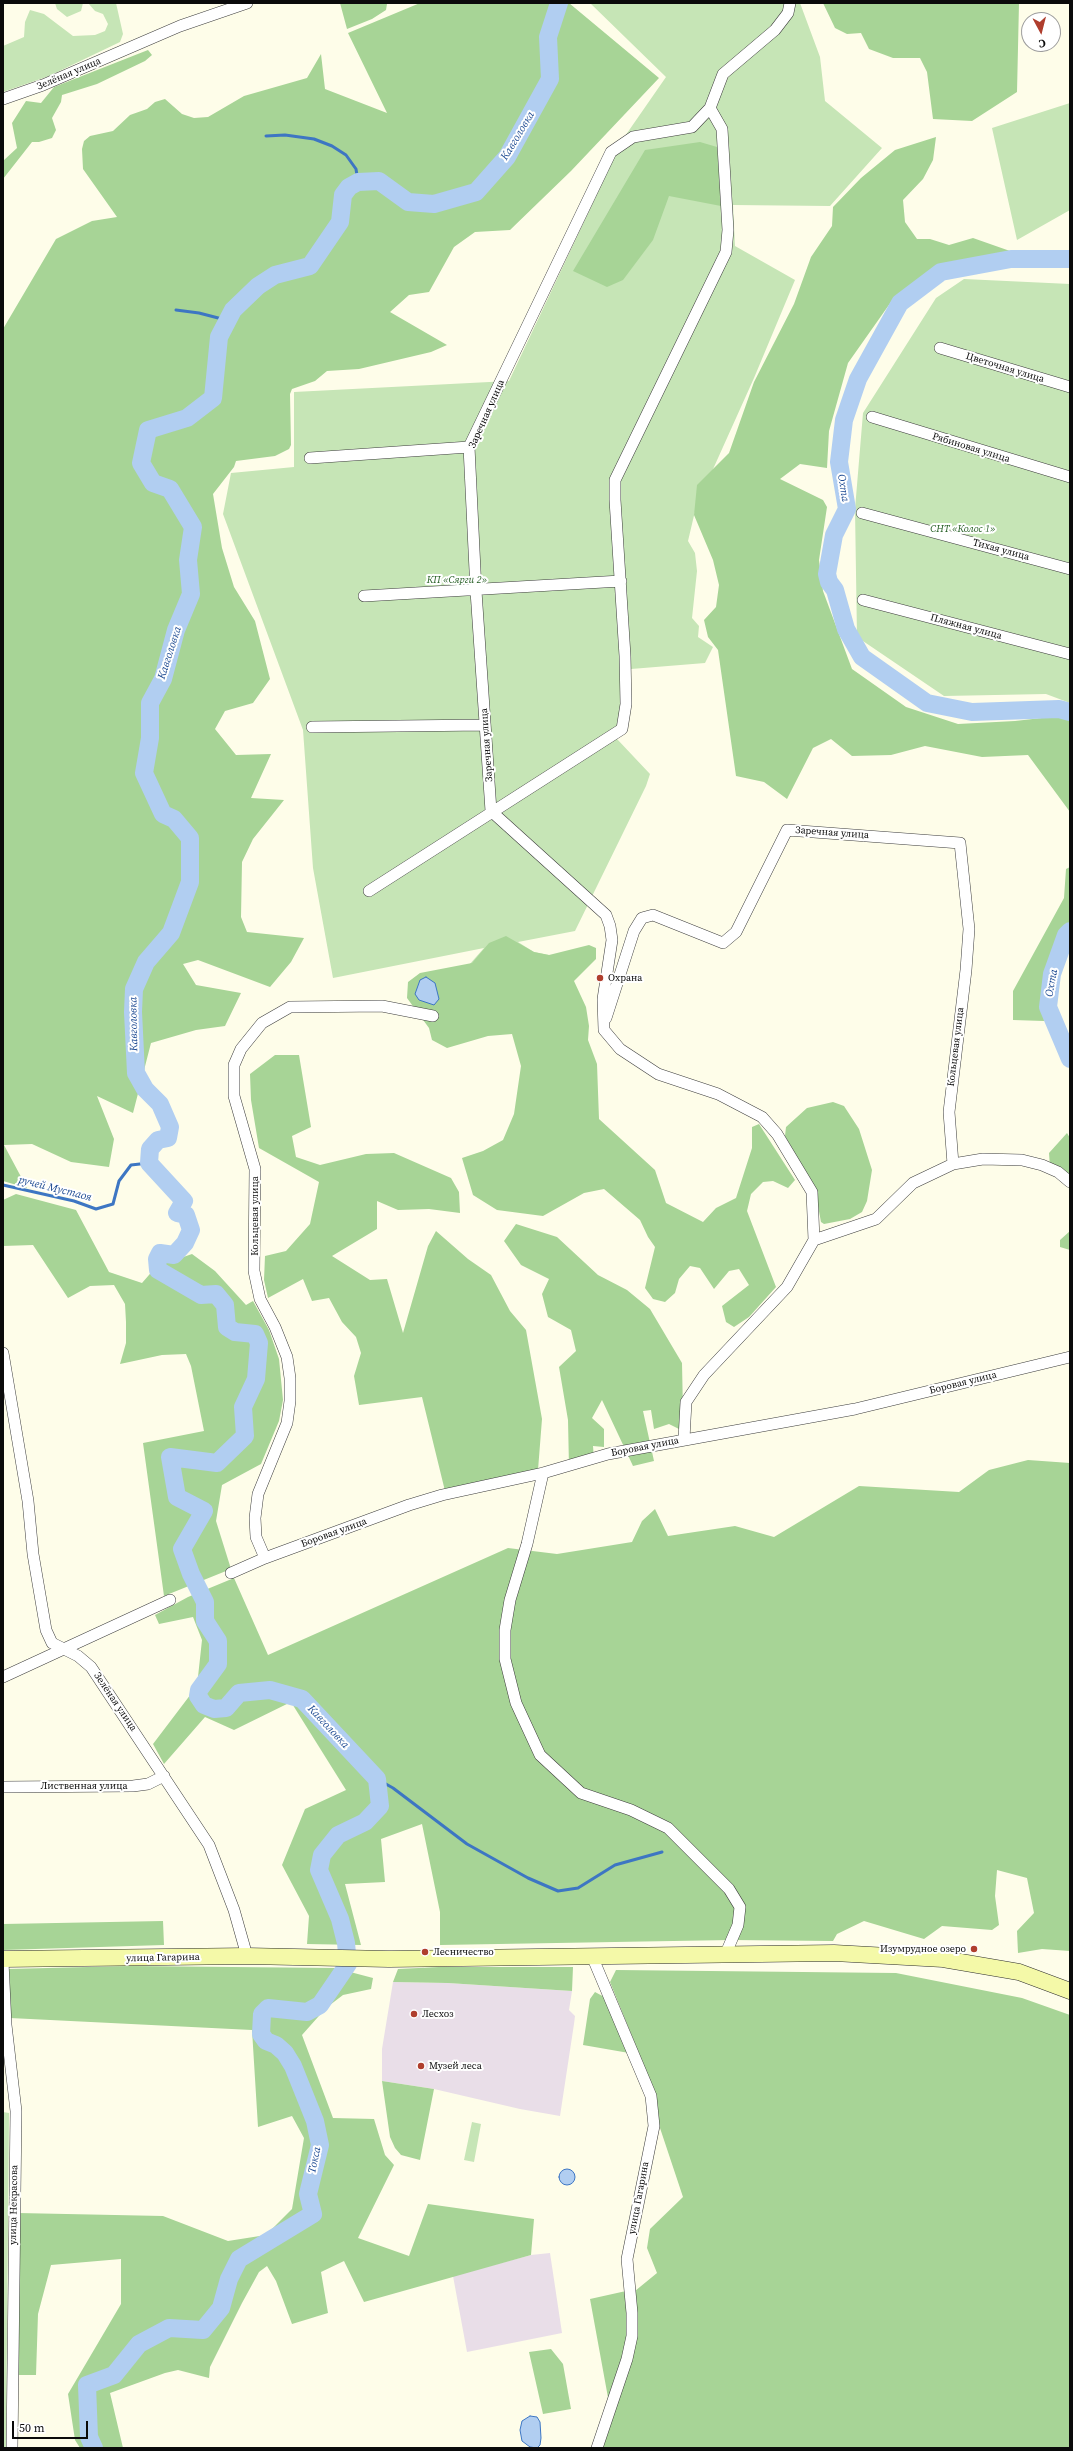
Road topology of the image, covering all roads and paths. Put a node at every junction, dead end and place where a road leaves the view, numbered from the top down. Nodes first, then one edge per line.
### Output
1 (247, 3) edge
2 (790, 3) edge
3 (3, 99) edge
4 (710, 108) junction
5 (940, 348) dead end
6 (1070, 387) edge
7 (872, 417) dead end
8 (469, 447) junction
9 (310, 458) dead end
10 (1070, 477) edge
11 (862, 513) dead end
12 (1070, 569) edge
13 (621, 581) junction
14 (476, 591) junction
15 (364, 596) dead end
16 (863, 600) dead end
17 (1070, 654) edge
18 (485, 724) junction
19 (312, 727) dead end
20 (491, 811) junction
21 (368, 891) dead end
22 (969, 929) joint
23 (433, 1016) dead end
24 (604, 1030) junction
25 (953, 1164) junction
26 (1070, 1182) edge
27 (814, 1240) junction
28 (3, 1352) edge
29 (1070, 1357) edge
30 (684, 1439) junction
31 (543, 1472) junction
32 (265, 1558) junction
33 (231, 1573) dead end
34 (170, 1600) dead end
35 (62, 1650) junction
36 (3, 1677) edge
37 (164, 1776) junction
38 (3, 1787) edge
39 (726, 1953) junction
40 (247, 1956) junction
41 (592, 1956) junction
42 (3, 1959) edge
43 (3, 1962) edge
44 (1070, 1992) edge
45 (12, 2448) edge
46 (597, 2448) edge

1 - 3 street, Зелёная улица
2 - 4 street
4 - 8 street, Заречная улица
4 - 13 street
5 - 6 street, Цветочная улица
7 - 10 street, Рябиновая улица
8 - 9 street
8 - 14 street, Заречная улица
11 - 12 street, Тихая улица
13 - 14 street
13 - 20 street
14 - 15 street
14 - 18 street, Заречная улица
16 - 17 street, Пляжная улица
18 - 19 street
18 - 20 street, Заречная улица
20 - 21 street
20 - 24 street
22 - 24 street, Заречная улица
22 - 25 street, Кольцевая улица
23 - 32 street, Кольцевая улица
24 - 27 street
25 - 26 street
25 - 27 street
27 - 30 street
28 - 35 street, Зелёная улица
29 - 30 street, Боровая улица
30 - 31 street, Боровая улица
31 - 32 street, Боровая улица
31 - 39 street
32 - 33 street, Боровая улица
34 - 35 street
35 - 36 street
35 - 37 street, Зелёная улица
37 - 38 street, Лиственная улица
37 - 40 street, Зелёная улица
39 - 41 main road, улица Гагарина
39 - 44 main road, улица Гагарина
40 - 41 main road, улица Гагарина
40 - 42 main road, улица Гагарина
41 - 46 street, улица Гагарина
43 - 45 street, улица Некрасова

